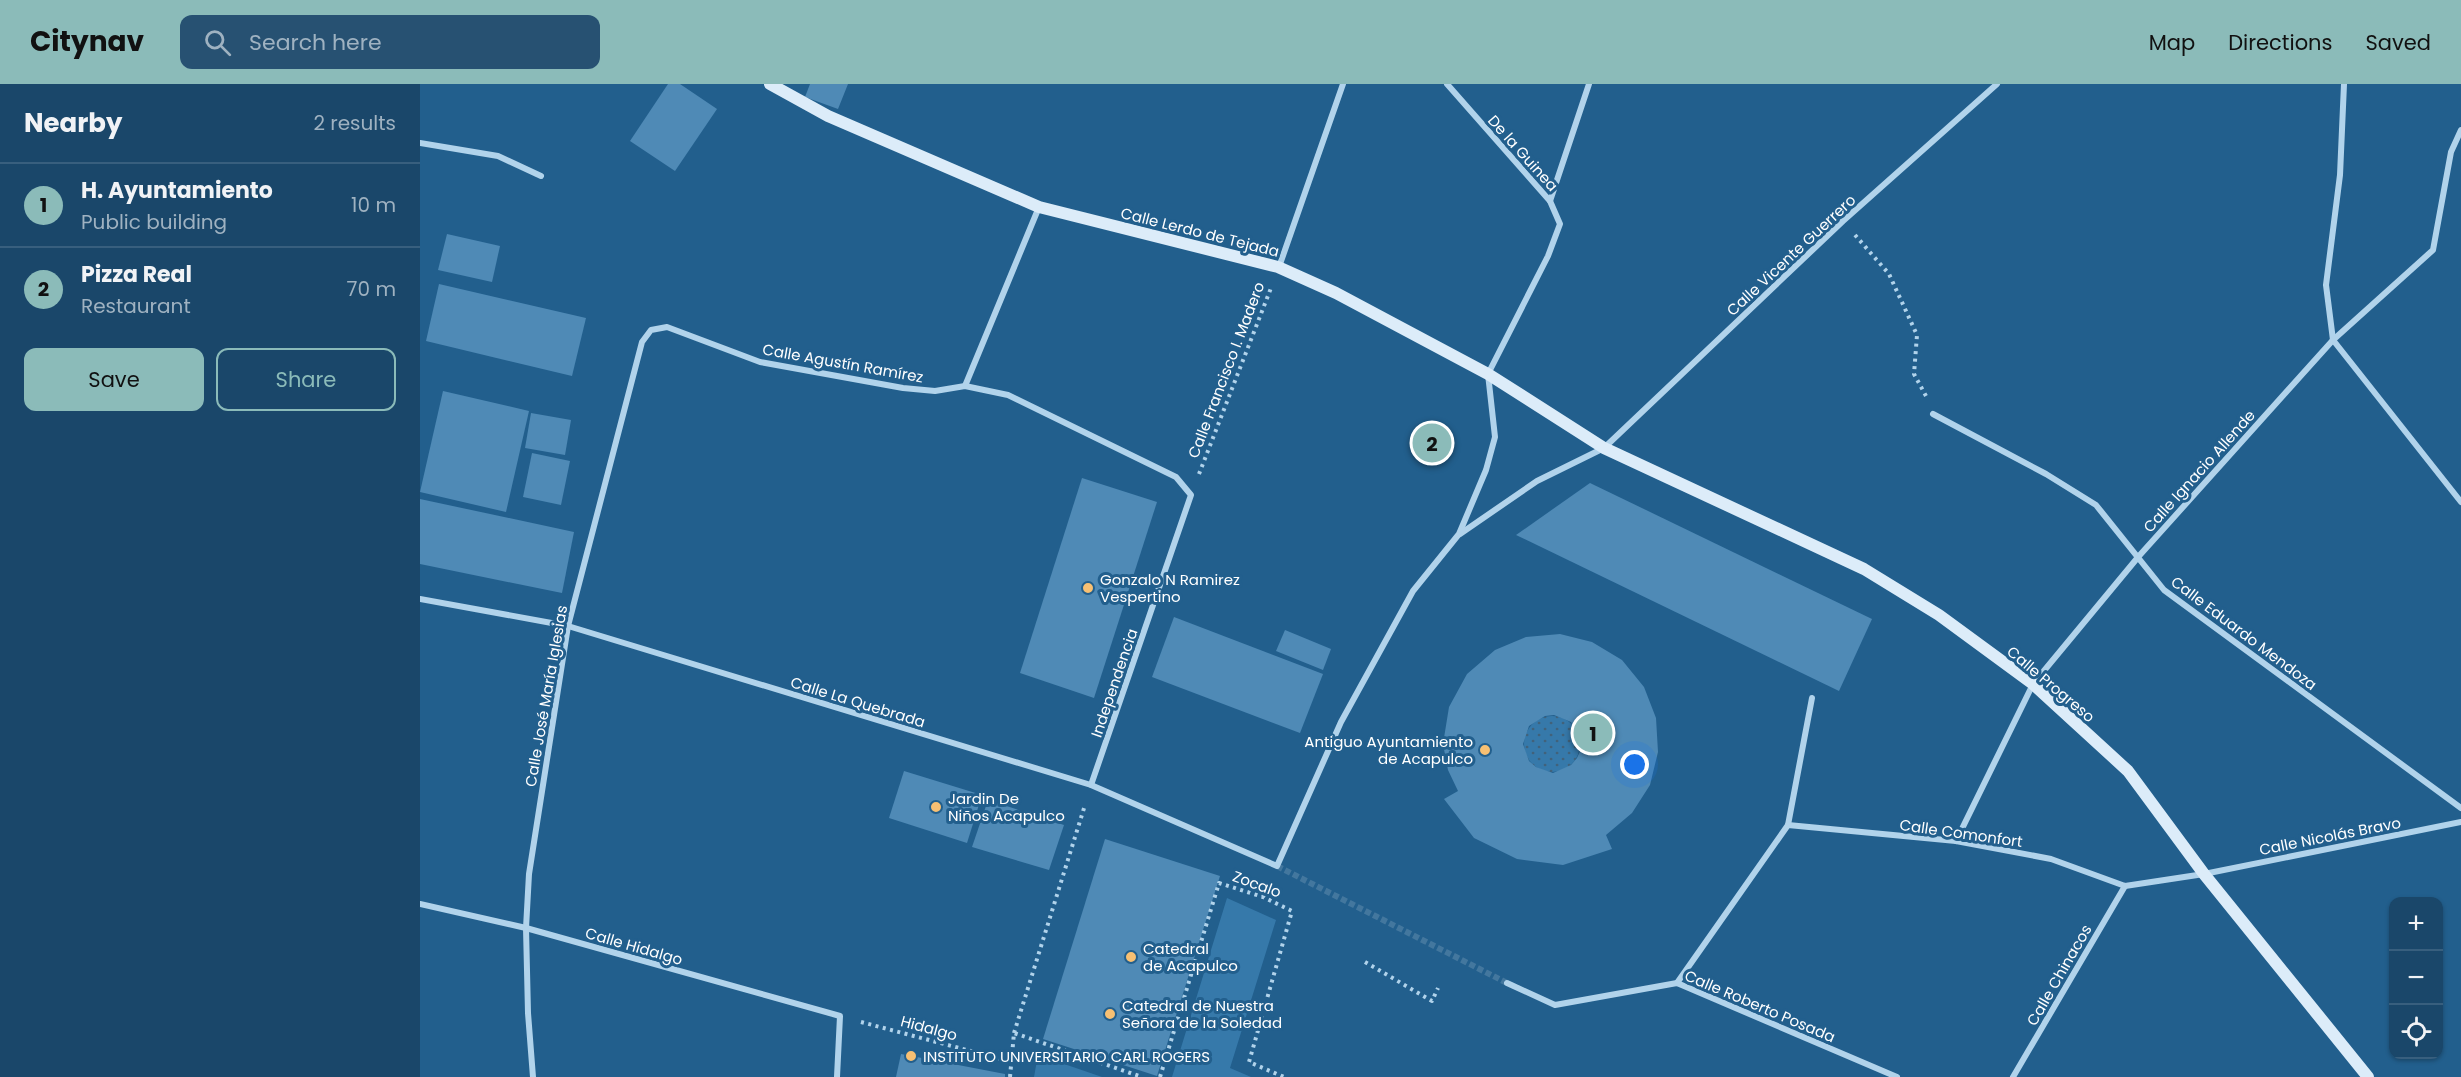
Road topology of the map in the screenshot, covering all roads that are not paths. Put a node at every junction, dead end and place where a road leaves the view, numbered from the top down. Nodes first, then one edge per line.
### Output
1 (770, 84) edge
2 (1343, 84) edge
3 (1446, 84) edge
4 (1589, 84) edge
5 (1997, 84) edge
6 (2344, 84) edge
7 (2461, 130) edge
8 (420, 143) edge
9 (541, 176) dead end
10 (1550, 201) junction
11 (1039, 207) junction
12 (1278, 267) junction
13 (651, 330) joint
14 (2333, 340) junction
15 (1488, 374) junction
16 (965, 386) junction
17 (1933, 414) road end
18 (1604, 448) junction
19 (2461, 502) edge
20 (1459, 534) junction
21 (2139, 556) junction
22 (420, 599) edge
23 (568, 626) junction
24 (2033, 684) junction
25 (1812, 698) dead end
26 (1091, 785) junction
27 (2461, 808) edge
28 (2461, 822) edge
29 (1788, 825) junction
30 (1956, 841) junction
31 (2204, 874) junction
32 (2125, 886) junction
33 (420, 904) edge
34 (526, 928) junction
35 (1507, 983) tunnel mouth
36 (1677, 983) junction
37 (533, 1077) edge
38 (837, 1077) edge
39 (1897, 1077) edge
40 (2013, 1077) edge
41 (2368, 1077) edge

1 - 11 street, Calle Lerdo de Tejada
2 - 12 street, Calle Francisco I. Madero
3 - 10 street, De la Guinea
4 - 10 street
5 - 18 street, Calle Vicente Guerrero
6 - 14 street
7 - 14 street, Calle Ignacio Allende
8 - 9 street
10 - 15 street, De la Guinea
11 - 12 street, Calle Lerdo de Tejada
11 - 16 street
12 - 15 street, Calle Lerdo de Tejada
13 - 16 street, Calle Agustín Ramírez
13 - 23 street, Calle José María Iglesias
14 - 19 street
14 - 21 street, Calle Ignacio Allende
15 - 18 street, Calle Lerdo de Tejada
15 - 20 street
16 - 26 street, Independencia
17 - 21 street, Calle Eduardo Mendoza
18 - 20 street, Calle Vicente Guerrero
18 - 24 street, Calle Progreso
20 - 26 street, Calle La Quebrada
21 - 24 street, Calle Ignacio Allende
21 - 27 street, Calle Eduardo Mendoza
22 - 23 street, Calle La Quebrada
23 - 26 street, Calle La Quebrada
23 - 34 street, Calle José María Iglesias
24 - 30 street, Calle Ignacio Allende
24 - 31 street, Calle Progreso
25 - 29 street
28 - 31 street, Calle Nicolás Bravo
29 - 30 street, Calle Comonfort
29 - 36 street
30 - 32 street, Calle Comonfort
31 - 32 street, Calle Nicolás Bravo
31 - 41 street, Calle Progreso
32 - 40 street, Calle Chinacos
33 - 34 street, Calle Hidalgo
34 - 37 street, Calle José María Iglesias
34 - 38 street, Calle Hidalgo
35 - 36 street, Calle Roberto Posada
36 - 39 street, Calle Roberto Posada

